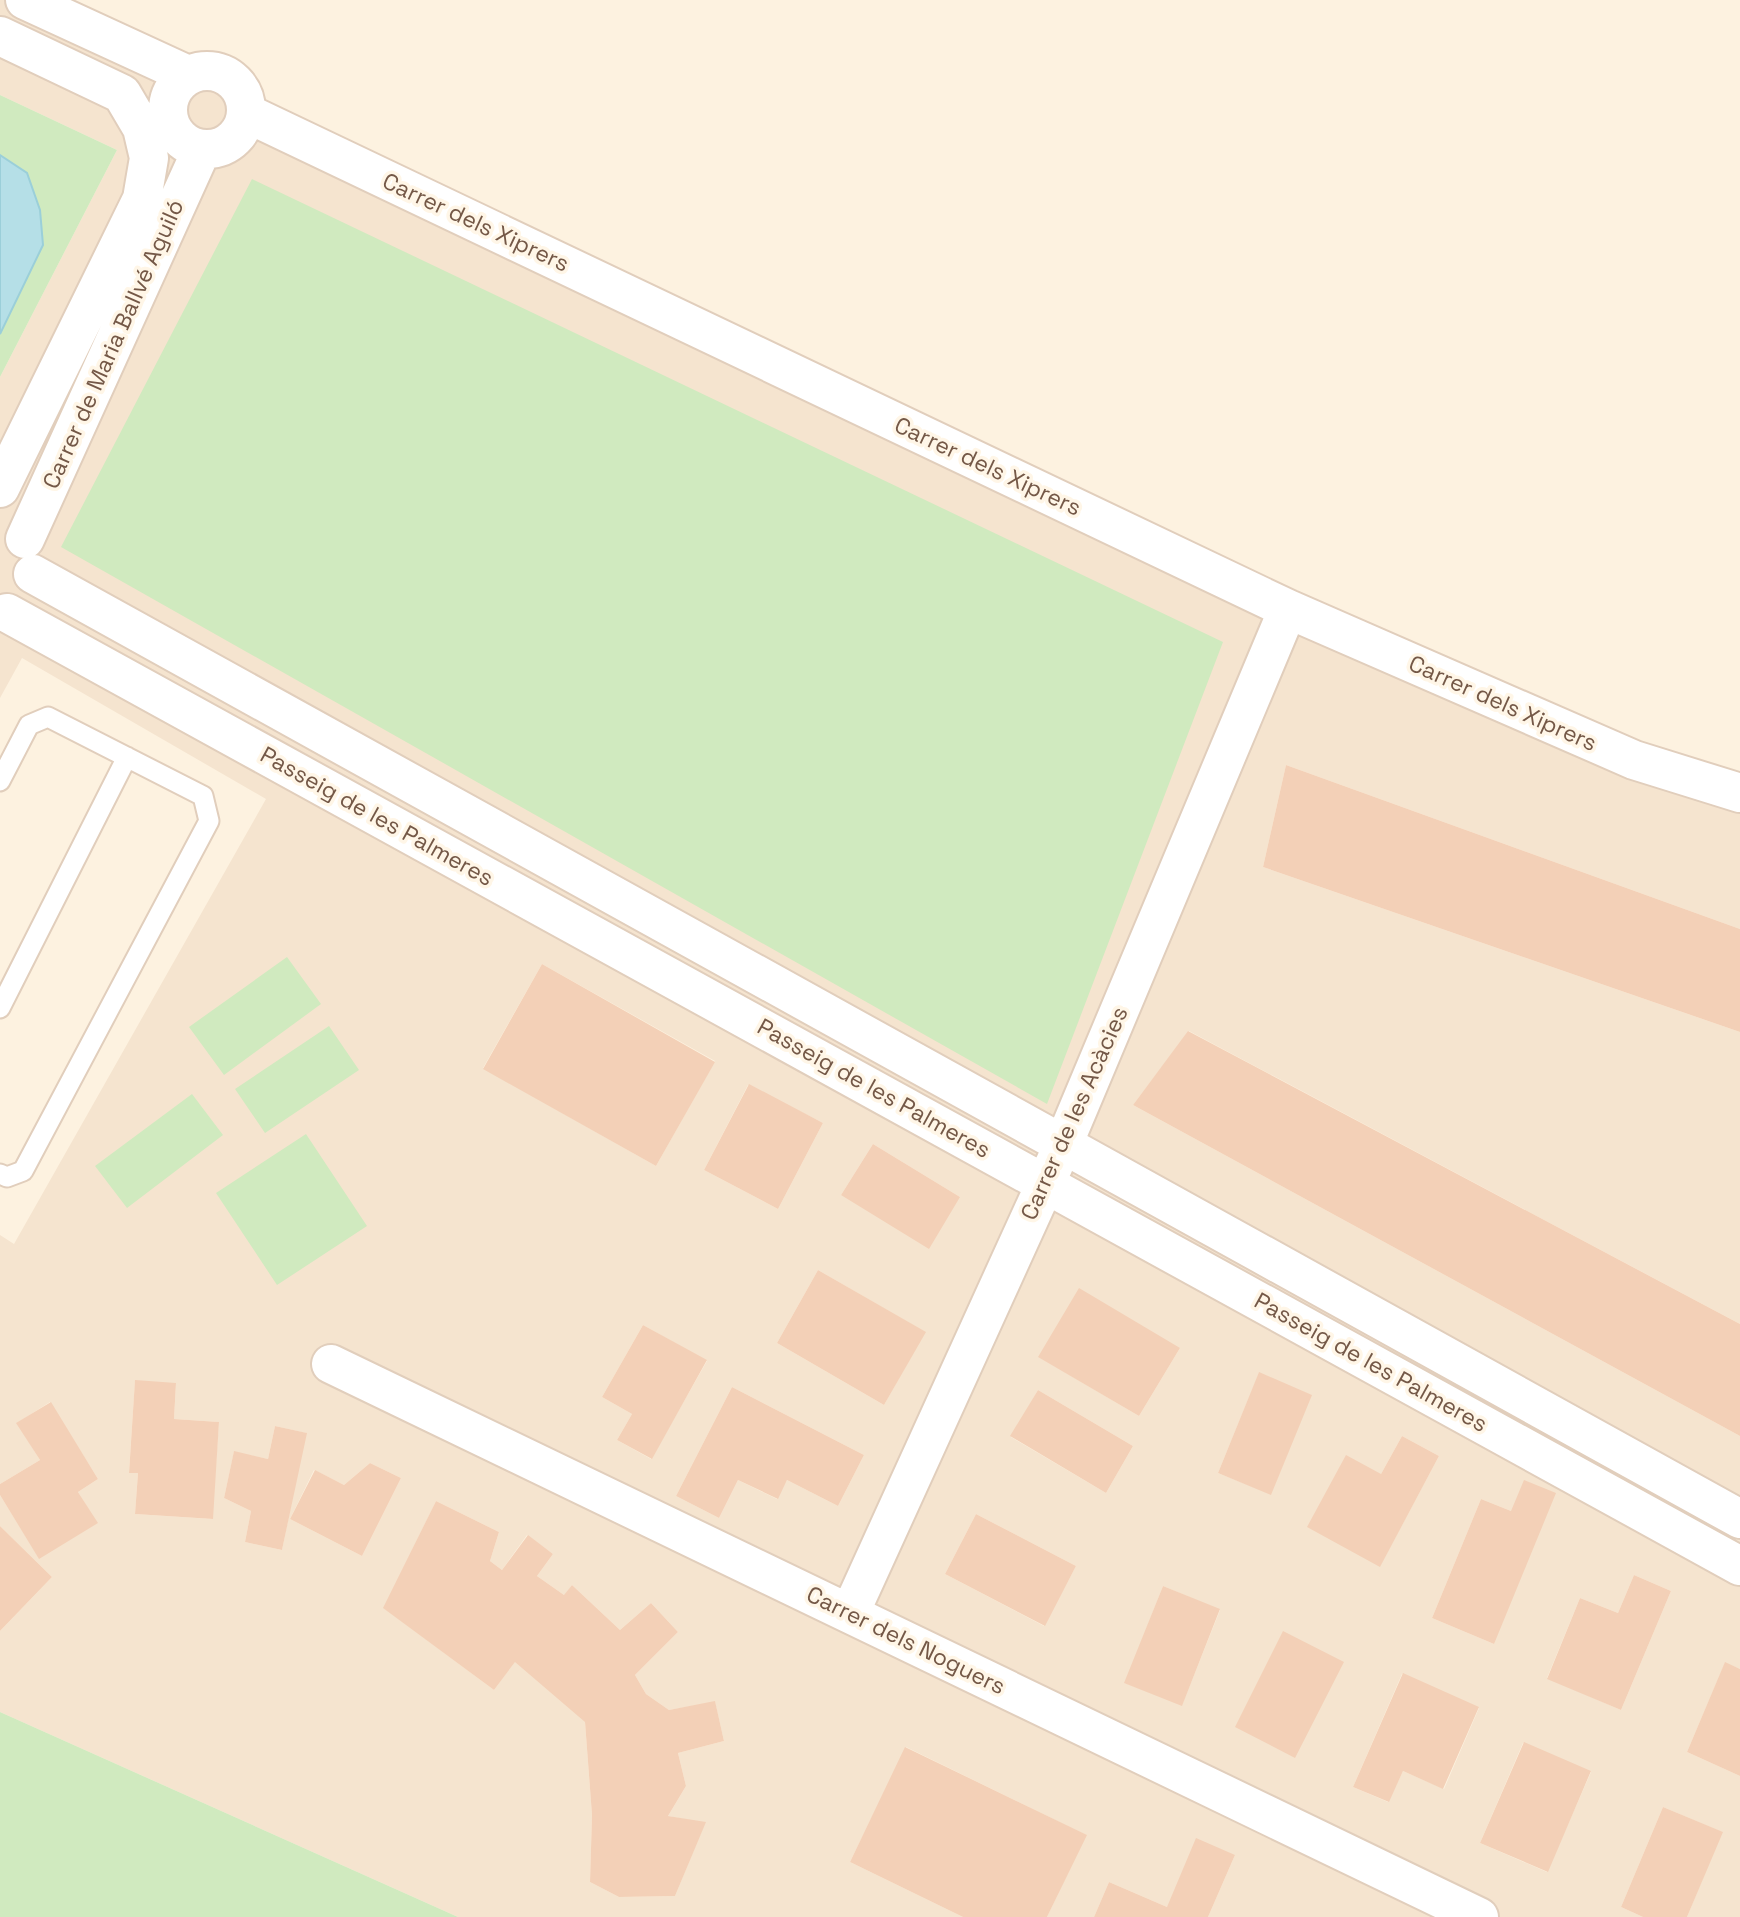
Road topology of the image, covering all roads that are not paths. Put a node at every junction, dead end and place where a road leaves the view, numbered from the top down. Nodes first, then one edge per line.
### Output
1 (24, 0) edge
2 (0, 36) edge
3 (188, 75) junction
4 (122, 94) junction
5 (246, 113) junction
6 (187, 139) junction
7 (0, 488) edge
8 (19, 544) edge
9 (1288, 609) junction
10 (4, 614) edge
11 (127, 757) junction
12 (0, 781) edge
13 (1740, 793) edge
14 (0, 1007) edge
15 (1063, 1145) junction
16 (0, 1174) edge
17 (1045, 1182) junction
18 (331, 1364) dead end
19 (1740, 1519) edge
20 (1740, 1566) edge
21 (850, 1613) junction
22 (1479, 1917) edge

1 - 3 street
2 - 4 street
3 - 5 street
3 - 6 street
4 - 6 street
4 - 7 street, Carrer de Maria Ballvé Aguiló
5 - 6 street
5 - 9 street, Carrer dels Xiprers
6 - 8 street, Carrer de Maria Ballvé Aguiló
8 - 10 street, Carrer de Maria Ballvé Aguiló
8 - 15 street, Passeig de les Palmeres
9 - 13 street, Carrer dels Xiprers
9 - 15 street, Carrer de les Acàcies
10 - 17 street, Passeig de les Palmeres
11 - 12 lane
11 - 14 lane
11 - 16 lane
15 - 17 street, Carrer de les Acàcies
15 - 19 street, Passeig de les Palmeres
17 - 20 street, Passeig de les Palmeres
17 - 21 street, Carrer de les Acàcies
18 - 21 street, Carrer dels Noguers
21 - 22 street, Carrer dels Noguers

